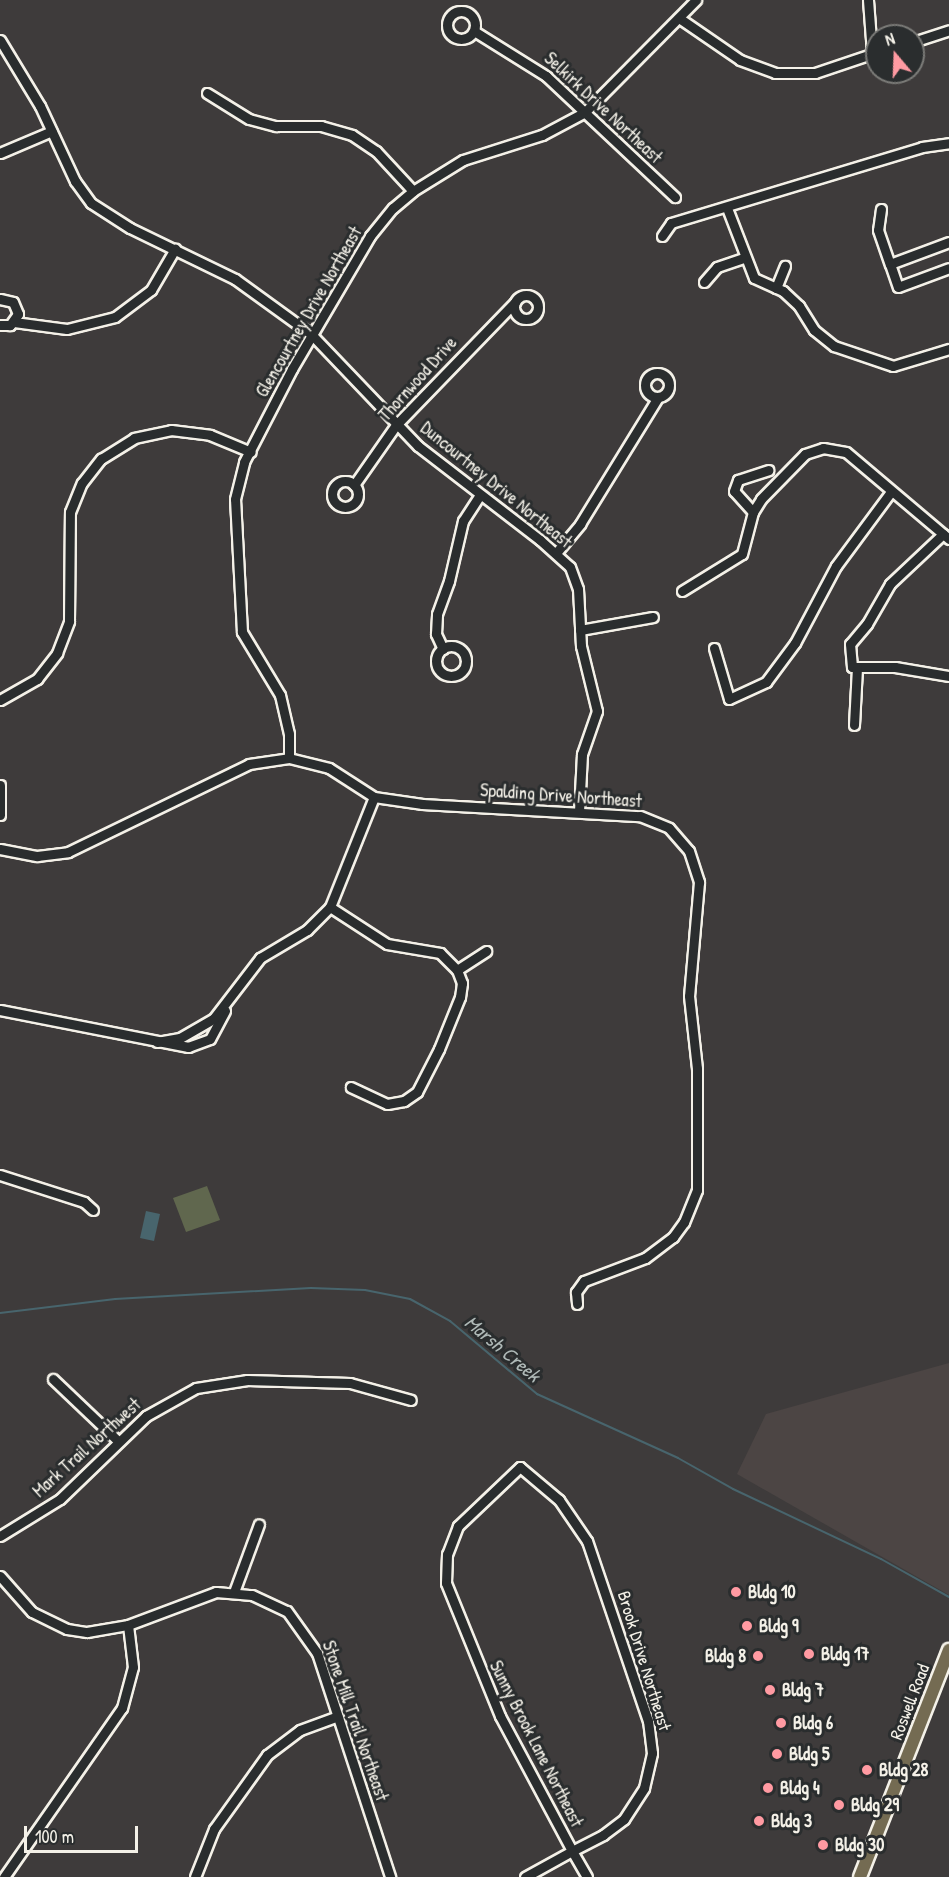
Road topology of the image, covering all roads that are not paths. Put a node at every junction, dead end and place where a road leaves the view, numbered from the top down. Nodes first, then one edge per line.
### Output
1 (696, 0) edge
2 (868, 0) edge
3 (679, 18) junction
4 (871, 24) edge
5 (949, 30) edge
6 (474, 31) dead end
7 (925, 38) edge
8 (0, 40) edge
9 (865, 55) edge
10 (207, 93) dead end
11 (585, 112) junction
12 (52, 131) junction
13 (948, 146) edge
14 (0, 153) edge
15 (413, 191) junction
16 (675, 197) dead end
17 (726, 208) junction
18 (881, 209) dead end
19 (662, 236) dead end
20 (949, 242) edge
21 (175, 249) junction
22 (743, 258) junction
23 (890, 264) junction
24 (785, 266) dead end
25 (949, 268) edge
26 (704, 282) dead end
27 (776, 288) junction
28 (0, 300) edge
29 (515, 302) dead end
30 (14, 322) junction
31 (0, 325) edge
32 (311, 334) junction
33 (949, 349) edge
34 (658, 397) dead end
35 (396, 424) junction
36 (251, 452) junction
37 (768, 470) dead end
38 (354, 485) dead end
39 (890, 493) junction
40 (480, 495) junction
41 (753, 512) junction
42 (946, 536) edge
43 (556, 553) junction
44 (682, 591) dead end
45 (653, 617) dead end
46 (580, 630) junction
47 (714, 648) dead end
48 (443, 649) dead end
49 (856, 667) junction
50 (949, 676) edge
51 (0, 700) edge
52 (854, 725) dead end
53 (289, 758) junction
54 (0, 785) edge
55 (374, 797) junction
56 (579, 812) junction
57 (0, 815) edge
58 (0, 849) edge
59 (330, 907) junction
60 (486, 951) dead end
61 (457, 970) junction
62 (230, 1000) junction
63 (0, 1010) edge
64 (157, 1042) junction
65 (351, 1087) dead end
66 (0, 1175) edge
67 (93, 1210) dead end
68 (577, 1304) dead end
69 (53, 1379) dead end
70 (411, 1400) dead end
71 (118, 1441) junction
72 (540, 1484) joint
73 (259, 1524) dead end
74 (0, 1536) edge
75 (0, 1575) edge
76 (234, 1592) junction
77 (128, 1625) junction
78 (949, 1650) edge
79 (338, 1716) junction
80 (572, 1851) junction
81 (864, 1874) edge
82 (4, 1877) edge
83 (195, 1877) edge
84 (390, 1877) edge
85 (525, 1877) edge
86 (587, 1877) edge

1 - 3 street, Glencourtney Drive Northeast
2 - 4 street
3 - 9 street
3 - 11 street, Glencourtney Drive Northeast
5 - 7 street
6 - 11 street, Selkirk Drive Northeast
8 - 12 street, Duncourtney Drive Northeast
10 - 15 street
11 - 15 street, Glencourtney Drive Northeast
11 - 16 street, Selkirk Drive Northeast
12 - 14 street
12 - 21 street, Duncourtney Drive Northeast
13 - 17 street
15 - 32 street, Glencourtney Drive Northeast
17 - 19 street
17 - 22 street
18 - 23 street
20 - 23 street
21 - 30 street
21 - 32 street, Duncourtney Drive Northeast
22 - 26 street
22 - 27 street
23 - 25 street
24 - 27 street
27 - 33 street
28 - 30 street
29 - 35 street, Thornwood Drive
30 - 31 street
32 - 35 street, Duncourtney Drive Northeast
32 - 36 street, Glencourtney Drive Northeast
34 - 43 street
35 - 38 street, Thornwood Drive
35 - 40 street, Duncourtney Drive Northeast
36 - 51 street
36 - 53 street, Glencourtney Drive Northeast
37 - 41 street
39 - 41 street
39 - 42 street
39 - 47 street
40 - 43 street, Duncourtney Drive Northeast
40 - 48 street
41 - 44 street
42 - 49 street
43 - 46 street, Duncourtney Drive Northeast
45 - 46 street
46 - 56 street, Duncourtney Drive Northeast
49 - 50 street
49 - 52 street
53 - 55 street, Spalding Drive Northeast
53 - 58 street, Spalding Drive Northeast
54 - 57 street
55 - 56 street, Spalding Drive Northeast
55 - 59 street
56 - 68 street, Spalding Drive Northeast
59 - 61 street
59 - 62 street
60 - 61 street
61 - 65 street
62 - 64 street
62 - 64 street
63 - 64 street
66 - 67 street
69 - 71 street
70 - 71 street, Mark Trail Northwest
71 - 74 street, Mark Trail Northwest
72 - 80 street, Brook Drive Northeast
72 - 80 street, Sunny Brook Lane Northeast
73 - 76 street
75 - 77 street, Stone Mill Trail Northeast
76 - 77 street, Stone Mill Trail Northeast
76 - 79 street, Stone Mill Trail Northeast
77 - 82 street
78 - 81 main road, Roswell Road
79 - 83 street
79 - 84 street, Stone Mill Trail Northeast
80 - 85 street, Brook Drive Northeast
80 - 86 street, Sunny Brook Lane Northeast

